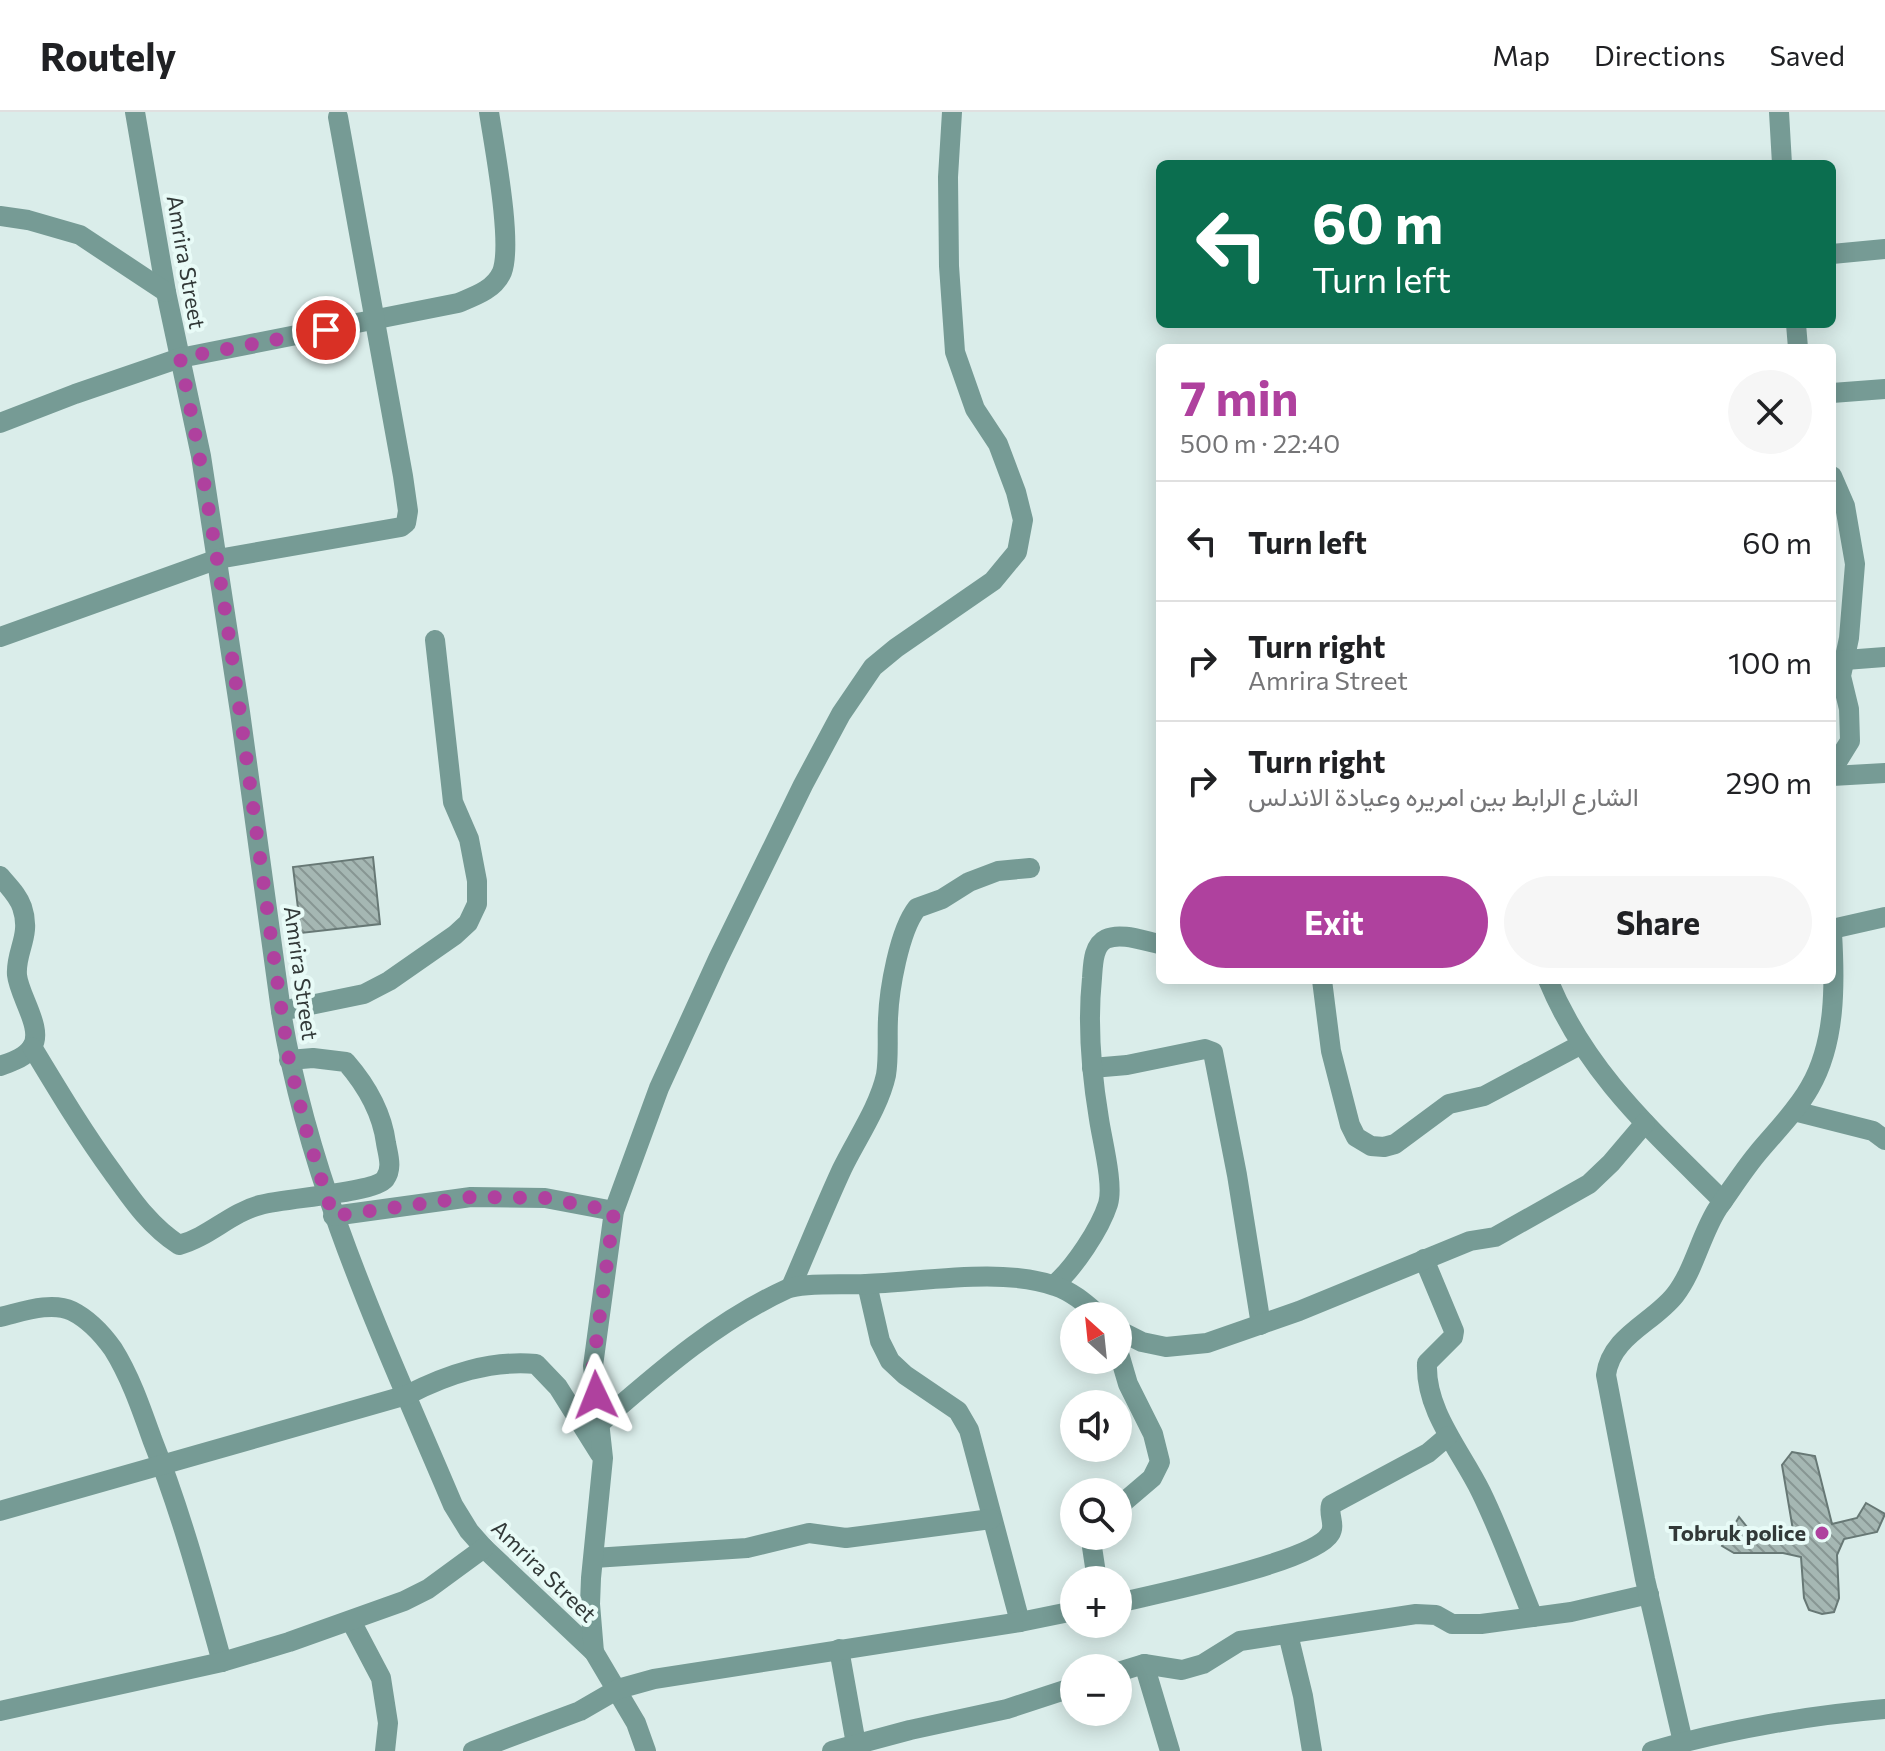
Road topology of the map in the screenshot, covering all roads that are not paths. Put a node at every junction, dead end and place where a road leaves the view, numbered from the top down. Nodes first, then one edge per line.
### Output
1 (135, 112) edge
2 (489, 112) edge
3 (952, 112) edge
4 (1779, 112) edge
5 (338, 117) dead end
6 (1782, 160) edge
7 (0, 216) edge
8 (1885, 249) edge
9 (1836, 254) edge
10 (166, 292) junction
11 (376, 320) junction
12 (180, 358) junction
13 (1885, 389) edge
14 (1836, 393) edge
15 (0, 423) edge
16 (1836, 487) edge
17 (218, 559) junction
18 (0, 637) edge
19 (435, 640) dead end
20 (1885, 657) edge
21 (1837, 661) edge
22 (1836, 767) edge
23 (1836, 773) edge
24 (1885, 773) edge
25 (1030, 868) dead end
26 (0, 876) edge
27 (1885, 917) edge
28 (1836, 930) edge
29 (1156, 943) edge
30 (1323, 984) edge
31 (1550, 984) edge
32 (1832, 984) edge
33 (281, 1011) junction
34 (1580, 1045) junction
35 (32, 1047) junction
36 (289, 1060) junction
37 (0, 1066) edge
38 (1092, 1068) junction
39 (1794, 1111) junction
40 (1645, 1123) junction
41 (1885, 1140) edge
42 (326, 1193) junction
43 (1723, 1201) junction
44 (614, 1211) junction
45 (333, 1216) junction
46 (1424, 1259) junction
47 (867, 1284) junction
48 (1054, 1285) junction
49 (791, 1287) junction
50 (1084, 1302) edge
51 (0, 1317) edge
52 (1261, 1325) junction
53 (1132, 1337) edge
54 (1125, 1374) edge
55 (407, 1395) junction
56 (599, 1424) junction
57 (1448, 1436) junction
58 (603, 1458) junction
59 (163, 1466) junction
60 (1132, 1495) edge
61 (0, 1511) edge
62 (991, 1519) junction
63 (484, 1548) junction
64 (594, 1558) junction
65 (1649, 1594) junction
66 (1132, 1600) edge
67 (1060, 1614) edge
68 (1533, 1617) junction
69 (351, 1621) junction
70 (1020, 1622) junction
71 (1288, 1634) junction
72 (839, 1649) junction
73 (594, 1652) junction
74 (222, 1662) junction
75 (1144, 1664) junction
76 (1132, 1668) edge
77 (618, 1689) junction
78 (1060, 1691) edge
79 (1885, 1709) edge
80 (0, 1711) edge
81 (1683, 1742) junction
82 (856, 1744) junction
83 (385, 1751) edge
84 (473, 1751) edge
85 (646, 1751) edge
86 (832, 1751) edge
87 (1170, 1751) edge
88 (1312, 1751) edge
89 (1652, 1751) edge

1 - 10 street, Amrira Street
2 - 11 street
3 - 44 street
4 - 6 street
5 - 11 street
7 - 10 street
8 - 9 street
10 - 12 street, Amrira Street
11 - 12 street
11 - 17 street
12 - 15 street
12 - 17 street, Amrira Street
13 - 14 street
16 - 21 street
17 - 18 street
17 - 33 street, Amrira Street
19 - 33 street
20 - 21 street
21 - 22 street
23 - 24 street
25 - 49 street
26 - 35 street
27 - 28 street
29 - 38 street
30 - 34 street
31 - 34 street
32 - 39 street
33 - 36 street, Amrira Street
34 - 40 street
35 - 37 street
35 - 42 street
36 - 42 street, Amrira Street
36 - 42 street
38 - 48 street
38 - 52 street
39 - 41 street
39 - 43 street
40 - 43 street
40 - 46 street
42 - 45 street, Amrira Street
43 - 65 street
44 - 45 street
44 - 56 street
45 - 55 street, Amrira Street
46 - 52 street
46 - 57 street
47 - 48 street
47 - 49 street
47 - 62 street
48 - 50 street
49 - 56 street
51 - 59 street
52 - 53 street
54 - 60 street
55 - 58 street
55 - 59 street
55 - 63 street, Amrira Street
56 - 58 street
57 - 66 street
57 - 68 street
58 - 64 street
59 - 61 street
59 - 74 street
62 - 64 street
62 - 70 street
63 - 69 street
63 - 73 street, Amrira Street
64 - 73 street
65 - 68 street
65 - 81 street
67 - 70 street
68 - 71 street
69 - 74 street
69 - 83 street
70 - 72 street
71 - 75 street
71 - 88 street
72 - 77 street
72 - 82 street
73 - 77 street, Amrira Street
74 - 80 street
75 - 76 street
75 - 87 street
77 - 84 street
77 - 85 street, Amrira Street
78 - 82 street
79 - 81 street
81 - 89 street
82 - 86 street

